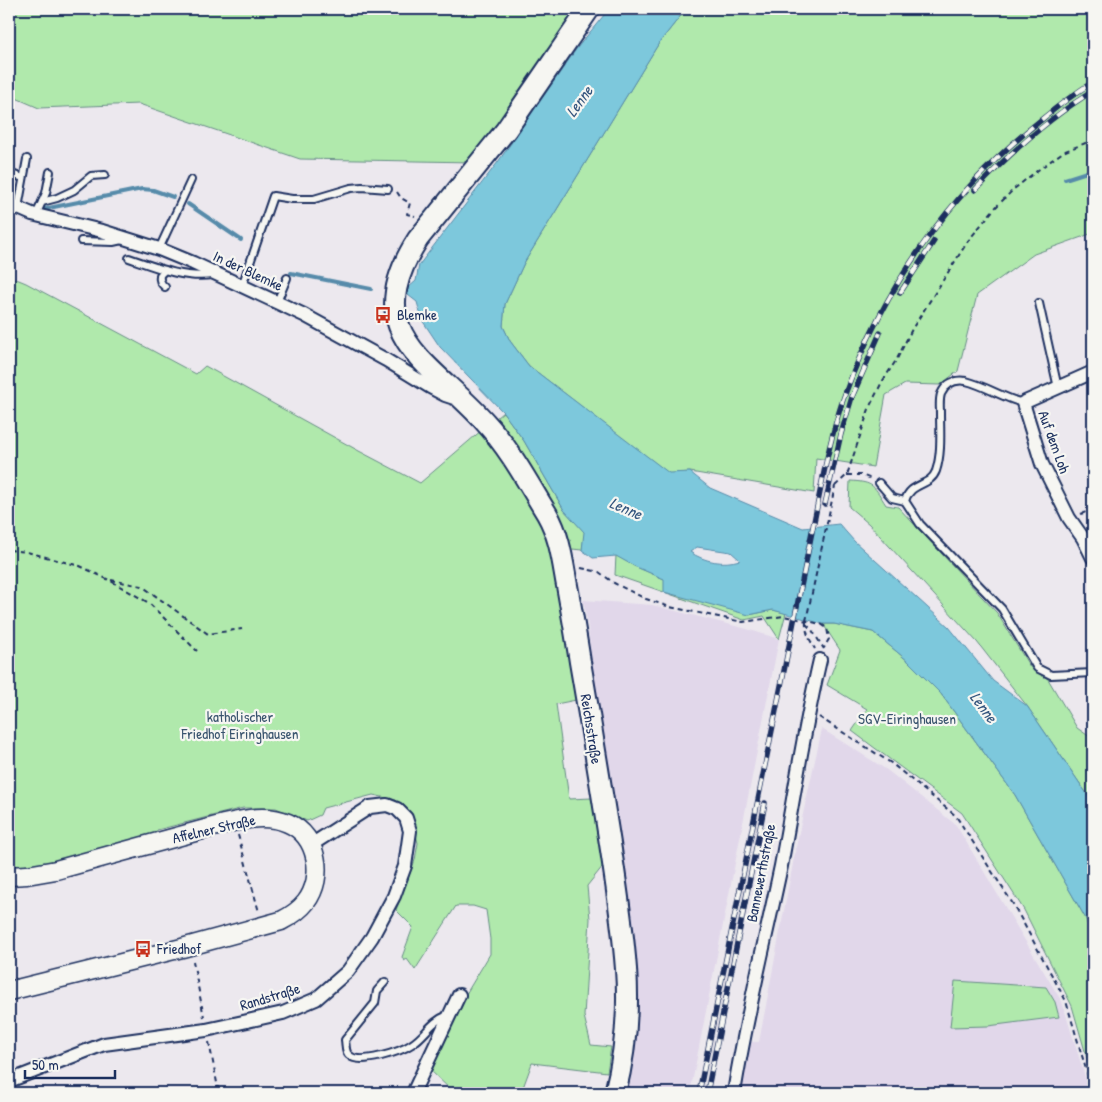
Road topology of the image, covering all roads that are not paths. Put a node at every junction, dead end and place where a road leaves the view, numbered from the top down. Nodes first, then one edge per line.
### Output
1 (589, 9) edge
2 (26, 159) dead end
3 (50, 172) dead end
4 (9, 173) edge
5 (105, 175) dead end
6 (23, 178) junction
7 (191, 180) dead end
8 (388, 189) road end
9 (42, 202) junction
10 (13, 206) edge
11 (36, 215) junction
12 (128, 239) junction
13 (81, 241) dead end
14 (159, 249) junction
15 (129, 258) dead end
16 (165, 270) junction
17 (215, 274) junction
18 (286, 278) dead end
19 (242, 286) junction
20 (165, 287) dead end
21 (277, 302) junction
22 (1039, 303) dead end
23 (1093, 372) edge
24 (1058, 388) junction
25 (459, 397) junction
26 (1023, 403) junction
27 (879, 483) dead end
28 (905, 501) junction
29 (1093, 558) edge
30 (820, 660) road end
31 (1093, 673) edge
32 (311, 845) junction
33 (9, 876) edge
34 (385, 982) dead end
35 (9, 991) edge
36 (459, 995) dead end
37 (451, 1014) junction
38 (9, 1081) edge
39 (413, 1093) edge
40 (615, 1093) edge
41 (734, 1093) edge

1 - 25 main road, Reichsstraße
2 - 6 lane
3 - 9 lane
4 - 6 lane
5 - 9 lane
6 - 10 lane
7 - 14 lane
8 - 19 lane
9 - 11 lane
10 - 11 street, In der Blemke
11 - 12 street, In der Blemke
12 - 13 lane
12 - 14 street, In der Blemke
14 - 17 street, In der Blemke
15 - 16 lane
16 - 17 lane
16 - 20 lane
17 - 19 street, In der Blemke
18 - 21 lane
19 - 21 street, In der Blemke
21 - 25 street, In der Blemke
22 - 24 lane
23 - 24 street, Auf dem Loh
24 - 26 street, Auf dem Loh
25 - 40 main road, Reichsstraße
26 - 28 lane
26 - 29 street, Auf dem Loh
27 - 28 lane
28 - 31 lane
30 - 41 street, Bannewerthstraße
32 - 33 main road, Affelner Straße
32 - 35 main road
32 - 38 street, Randstraße
34 - 37 lane
36 - 37 street
37 - 39 street

